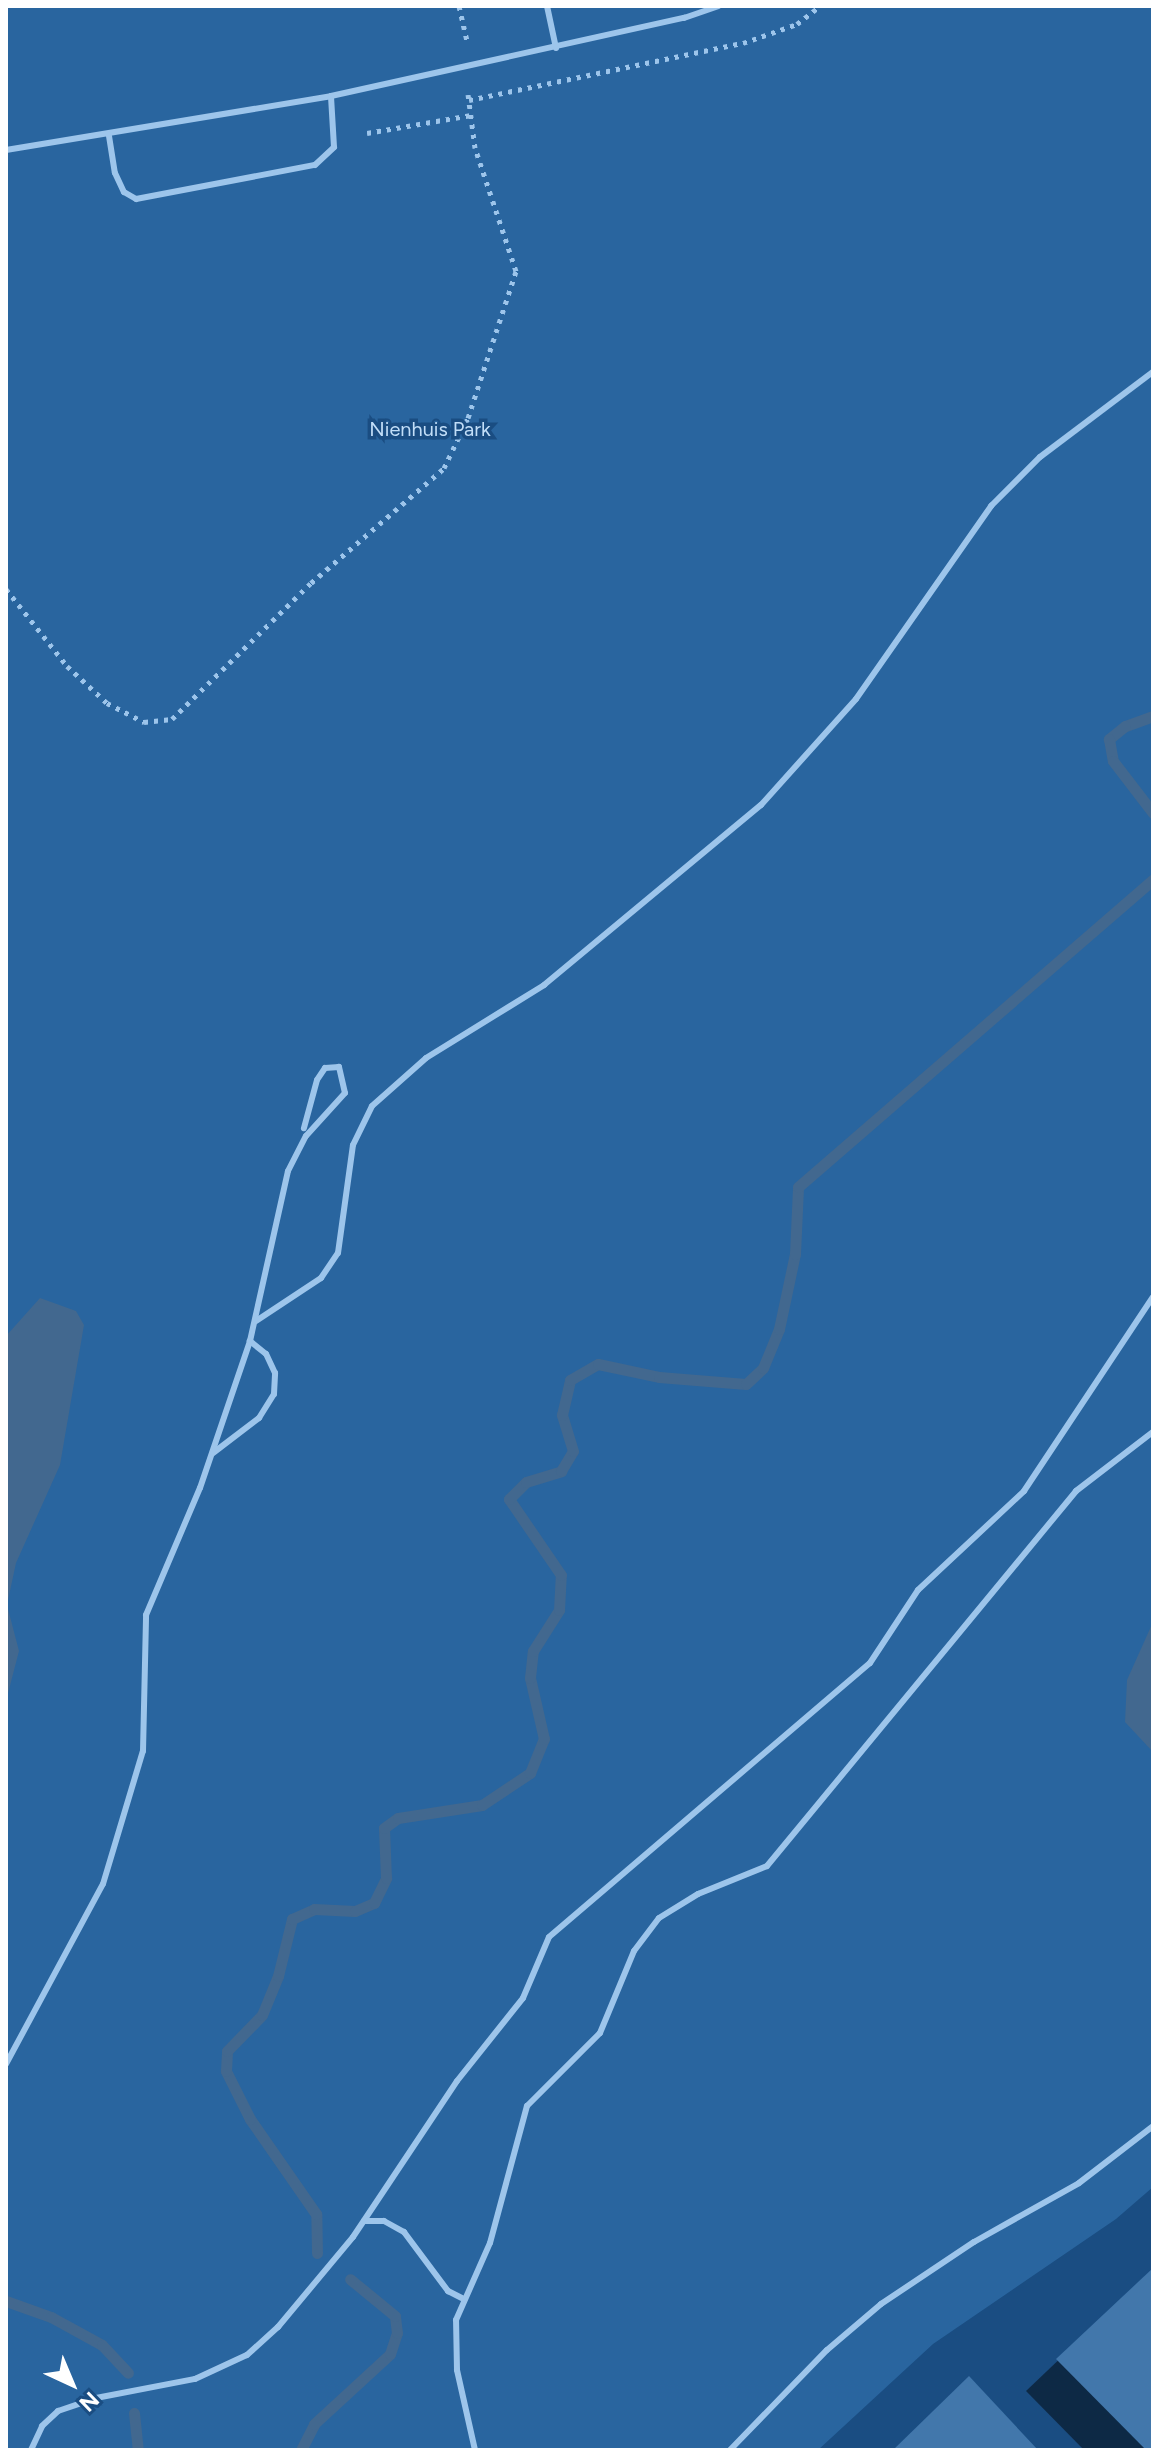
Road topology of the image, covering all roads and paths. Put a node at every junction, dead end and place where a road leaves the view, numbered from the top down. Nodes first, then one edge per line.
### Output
1 (459, 6) edge
2 (547, 6) edge
3 (718, 6) edge
4 (820, 6) edge
5 (467, 40) dead end
6 (556, 48) junction
7 (331, 96) junction
8 (471, 115) junction
9 (367, 133) dead end
10 (109, 136) junction
11 (6, 150) edge
12 (1153, 372) edge
13 (6, 589) edge
14 (304, 1128) dead end
15 (1153, 1297) edge
16 (256, 1321) junction
17 (250, 1341) junction
18 (1153, 1432) edge
19 (211, 1455) junction
20 (6, 2064) edge
21 (1153, 2126) edge
22 (364, 2221) junction
23 (462, 2298) junction
24 (31, 2450) edge
25 (475, 2450) edge
26 (730, 2450) edge

1 - 5 path
2 - 6 lane
3 - 6 lane
4 - 8 path
6 - 7 lane
7 - 10 lane
7 - 10 lane
8 - 9 path
8 - 13 path
10 - 11 lane
12 - 16 lane
14 - 16 lane
15 - 22 lane
16 - 17 lane
17 - 19 lane
17 - 19 lane
18 - 23 lane
19 - 20 lane
21 - 26 lane
22 - 23 lane
22 - 24 lane
23 - 25 lane

